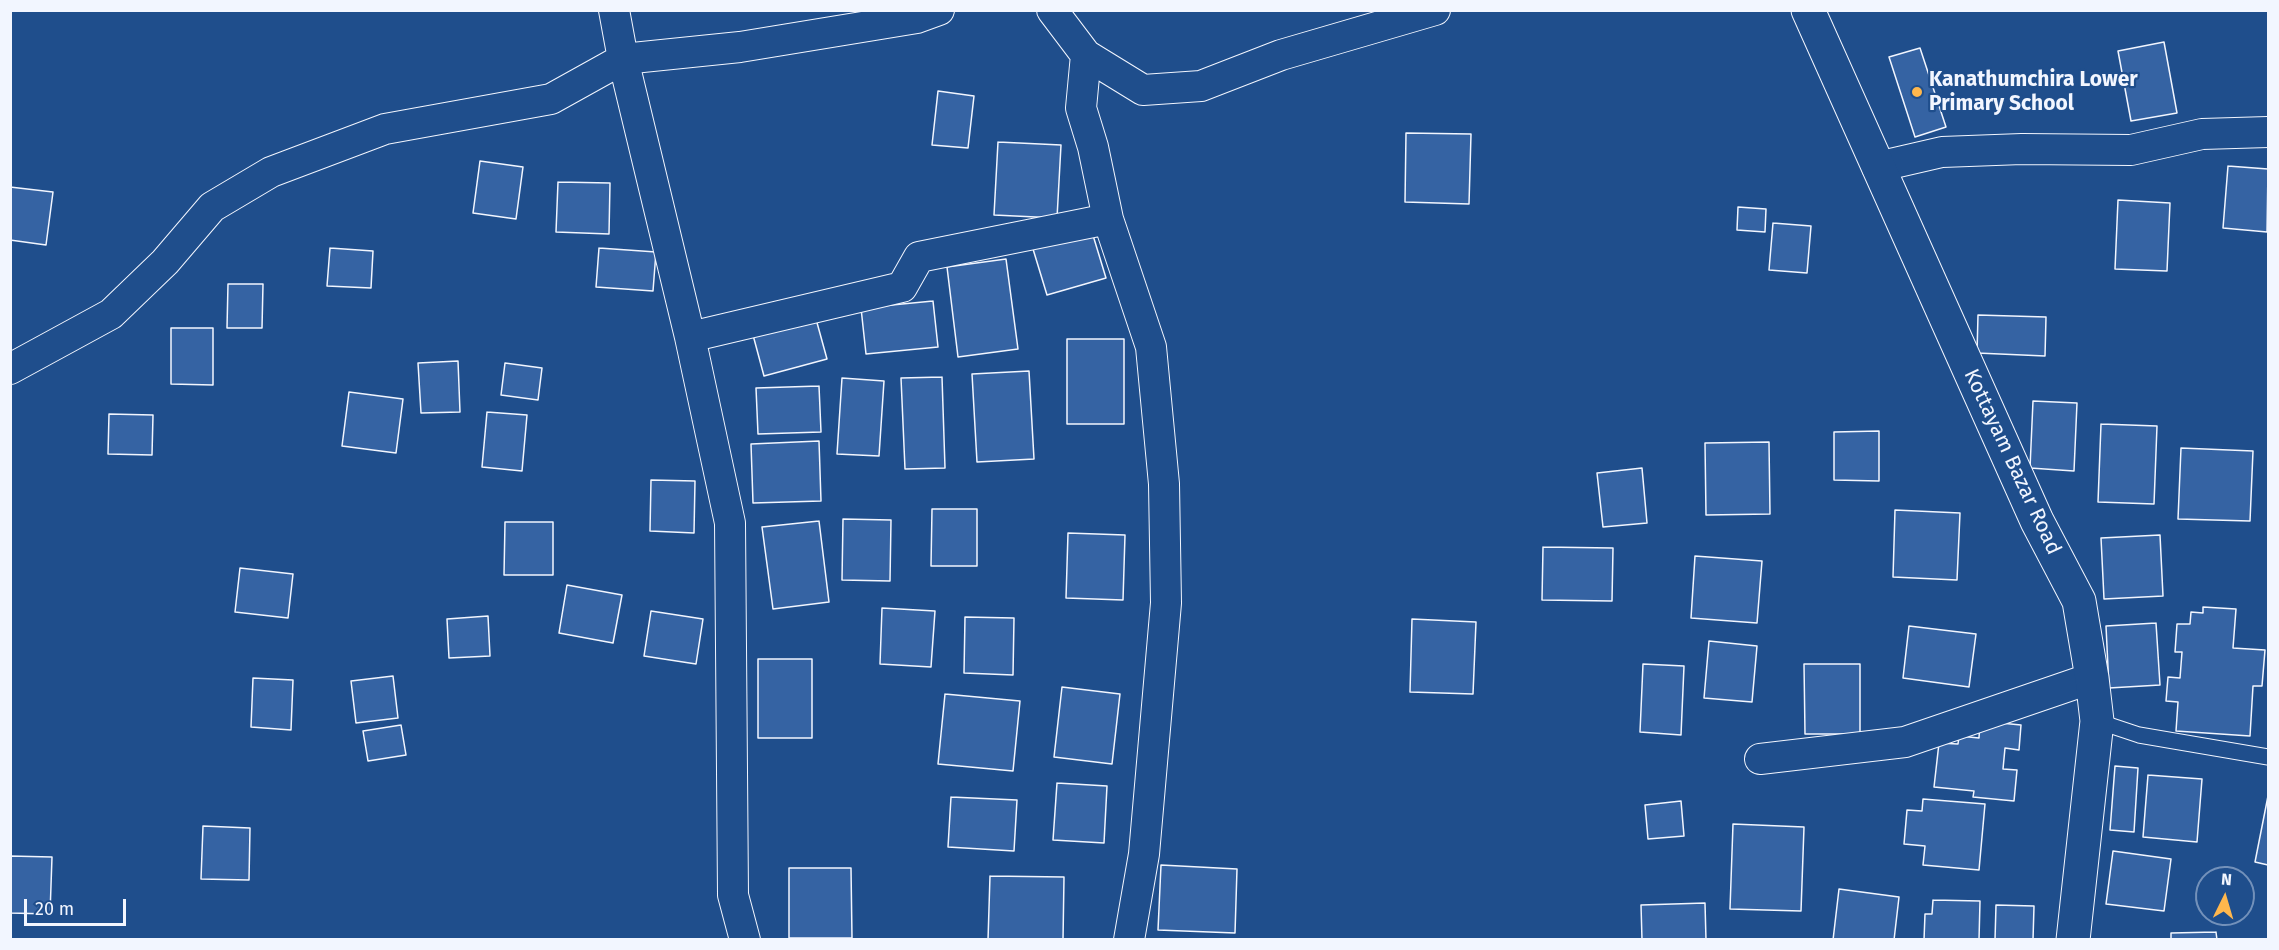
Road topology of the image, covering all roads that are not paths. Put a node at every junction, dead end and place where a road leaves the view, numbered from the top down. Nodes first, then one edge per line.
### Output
1 (614, 10) edge
2 (939, 10) edge
3 (1052, 10) edge
4 (1435, 10) edge
5 (1808, 10) edge
6 (1086, 55) junction
7 (623, 59) junction
8 (2268, 132) edge
9 (1877, 167) junction
10 (1108, 219) junction
11 (690, 337) junction
12 (10, 369) edge
13 (2092, 678) junction
14 (2097, 721) junction
15 (2268, 757) edge
16 (1760, 759) dead end
17 (746, 939) edge
18 (1129, 939) edge
19 (2073, 939) edge

1 - 7 street
2 - 7 street
3 - 6 street
4 - 6 street
5 - 9 main road, Kottayam Bazar Road
6 - 10 street
7 - 11 street
7 - 12 street
8 - 9 street
9 - 13 main road, Kottayam Bazar Road
10 - 11 street
10 - 18 street
11 - 17 street
13 - 14 main road, Kottayam Bazar Road
13 - 16 street
14 - 15 lane
14 - 19 main road, Kottayam Bazar Road

